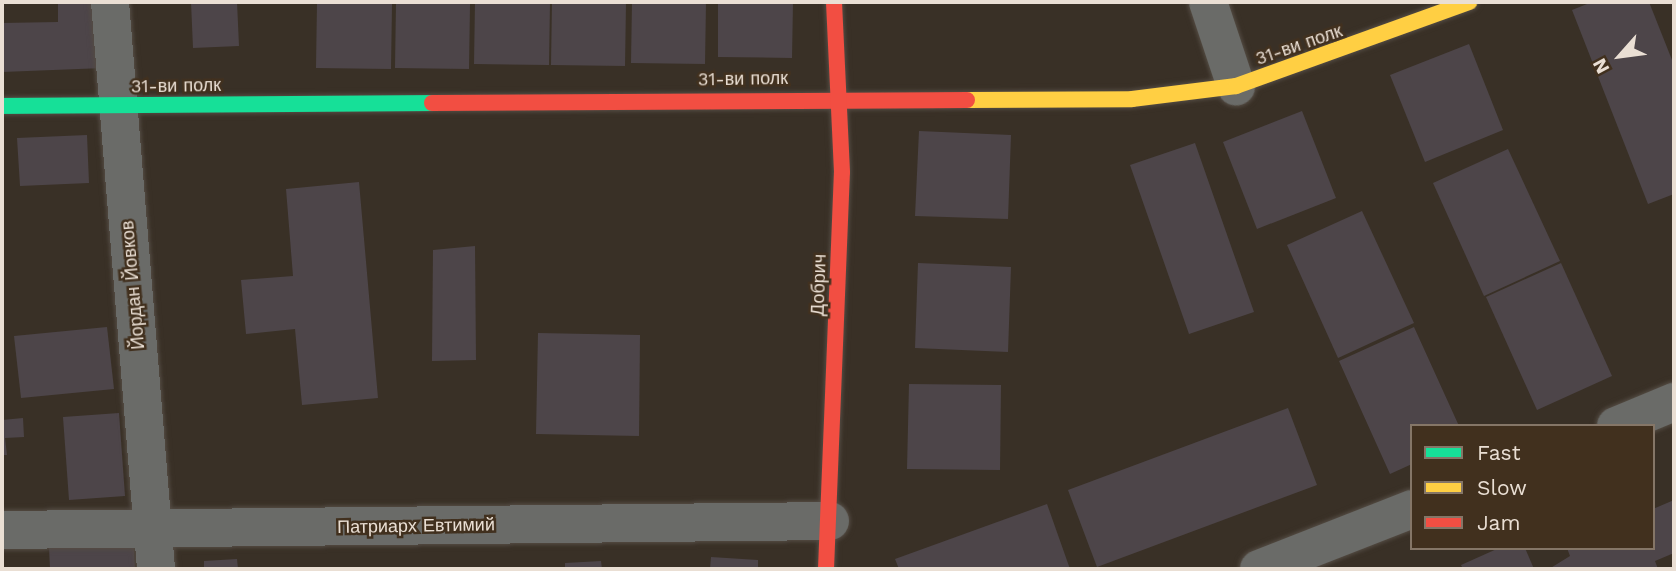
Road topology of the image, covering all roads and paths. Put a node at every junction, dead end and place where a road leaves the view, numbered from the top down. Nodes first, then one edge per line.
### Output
1 (110, 2) edge
2 (834, 2) edge
3 (1208, 2) edge
4 (1469, 2) edge
5 (1236, 86) junction
6 (839, 97) junction
7 (2, 106) edge
8 (119, 106) junction
9 (1674, 402) edge
10 (1621, 424) edge
11 (1410, 510) edge
12 (830, 521) junction
13 (2, 530) edge
14 (153, 530) junction
15 (1308, 561) edge
16 (156, 569) edge
17 (826, 569) edge
18 (1259, 569) edge

1 - 8 street, Йордан Йовков
2 - 6 street, Добрич
3 - 5 street
4 - 5 street, 31-ви полк
5 - 6 street, 31-ви полк
6 - 8 street, 31-ви полк
6 - 12 street, Добрич
7 - 8 street, 31-ви полк
8 - 14 street, Йордан Йовков
9 - 10 street
11 - 15 street
12 - 14 street, Патриарх Евтимий
12 - 17 street, Добрич
13 - 14 street, Патриарх Евтимий
14 - 16 street, Йордан Йовков
15 - 18 street

